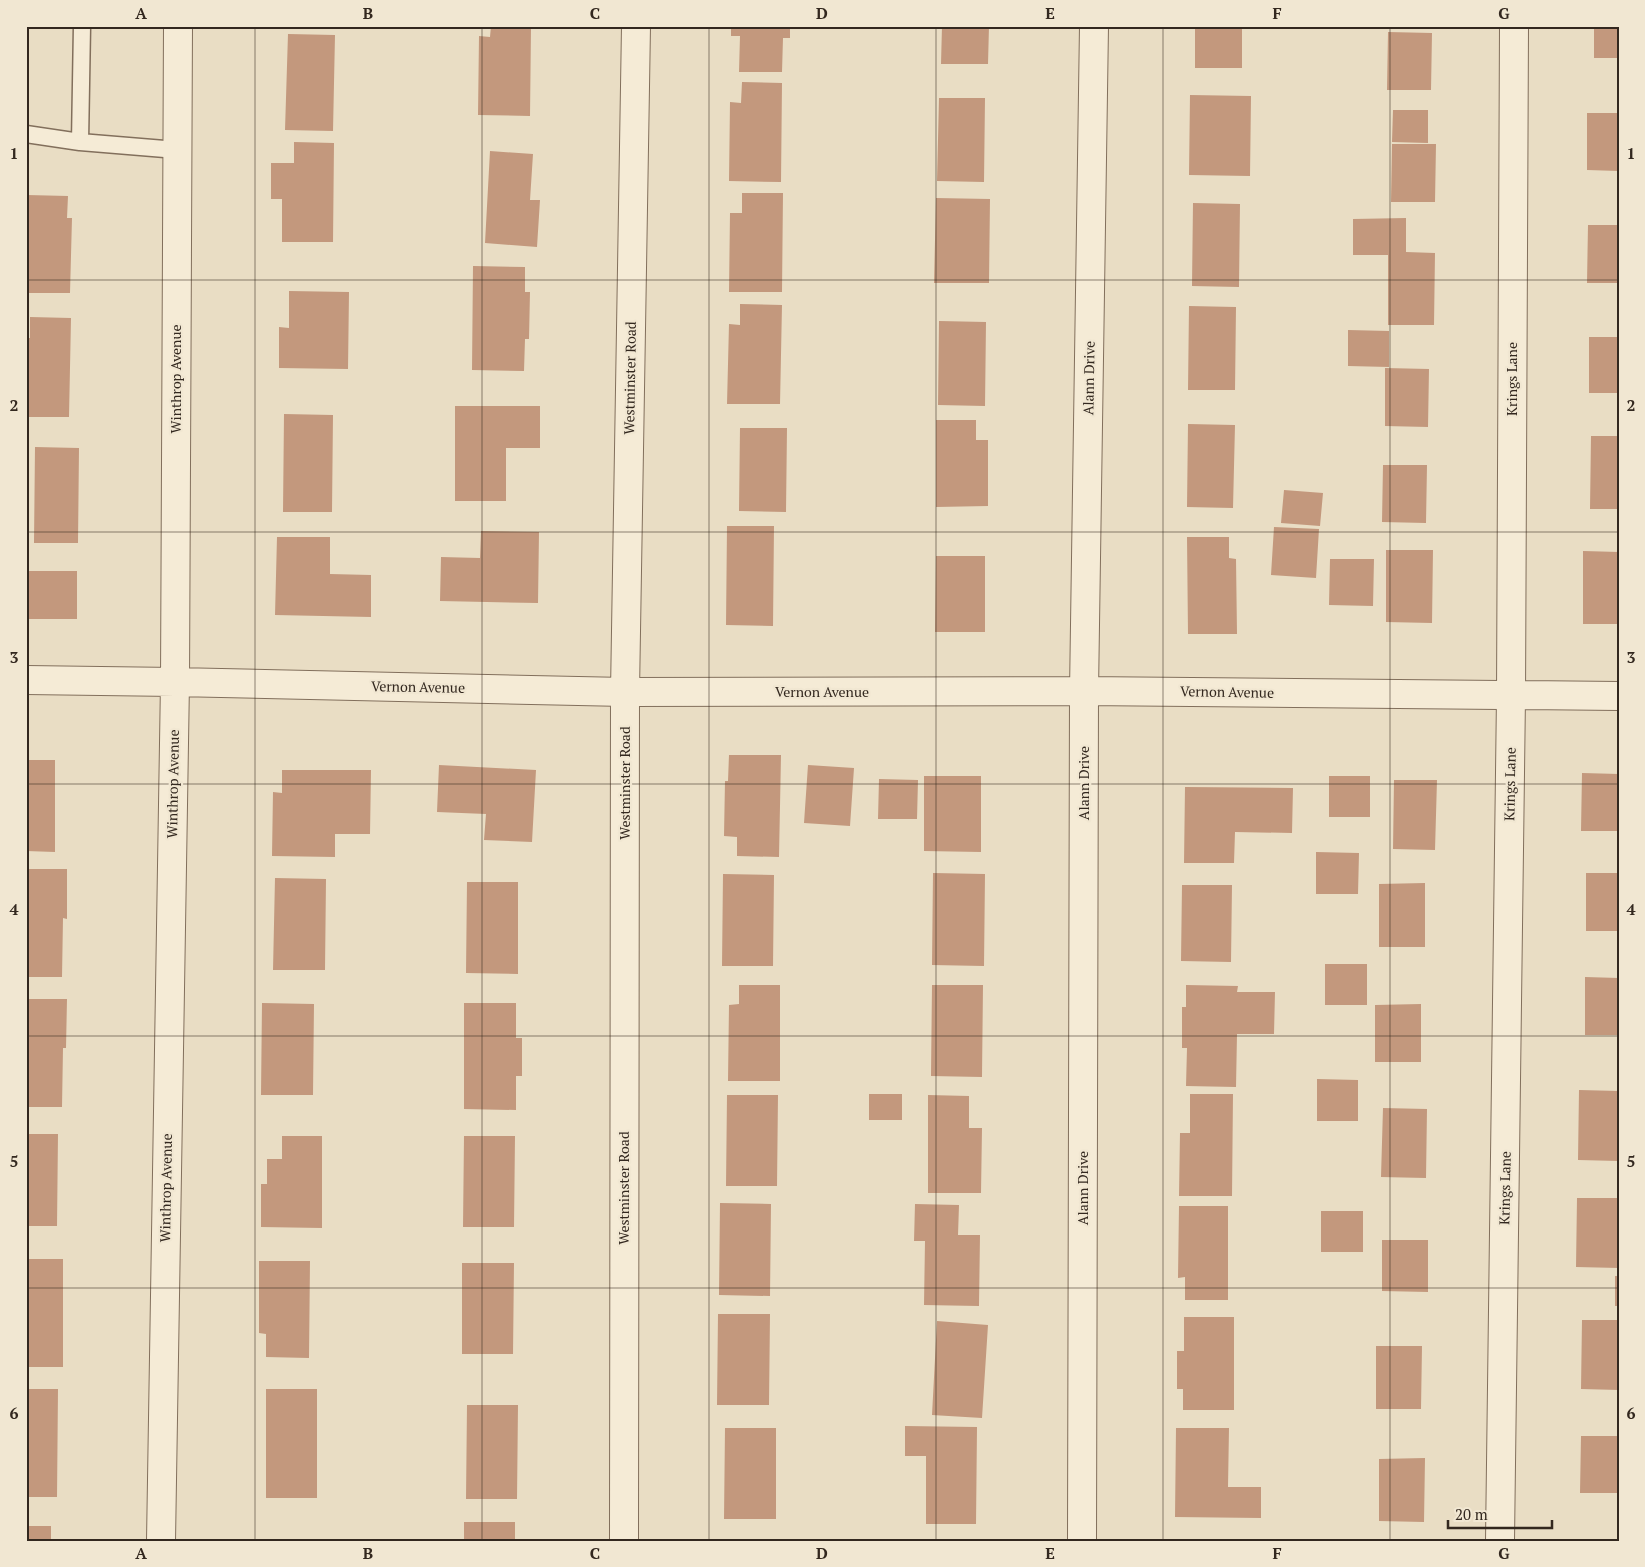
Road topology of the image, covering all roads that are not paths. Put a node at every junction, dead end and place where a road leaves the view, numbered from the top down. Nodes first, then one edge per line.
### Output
1 (82, 26) edge
2 (178, 26) edge
3 (636, 26) edge
4 (1094, 26) edge
5 (1514, 26) edge
6 (26, 134) edge
7 (80, 142) junction
8 (177, 150) junction
9 (26, 680) edge
10 (175, 682) junction
11 (1084, 691) junction
12 (625, 692) junction
13 (1511, 696) junction
14 (1619, 696) edge
15 (161, 1541) edge
16 (624, 1541) edge
17 (1082, 1541) edge
18 (1500, 1541) edge

1 - 7 lane
2 - 8 street, Winthrop Avenue
3 - 12 street, Westminster Road
4 - 11 street, Alann Drive
5 - 13 street, Krings Lane
6 - 7 lane
7 - 8 lane
8 - 10 street, Winthrop Avenue
9 - 10 street, Vernon Avenue
10 - 12 street, Vernon Avenue
10 - 15 street, Winthrop Avenue
11 - 12 street, Vernon Avenue
11 - 13 street, Vernon Avenue
11 - 17 street, Alann Drive
12 - 16 street, Westminster Road
13 - 14 street, Vernon Avenue
13 - 18 street, Krings Lane

